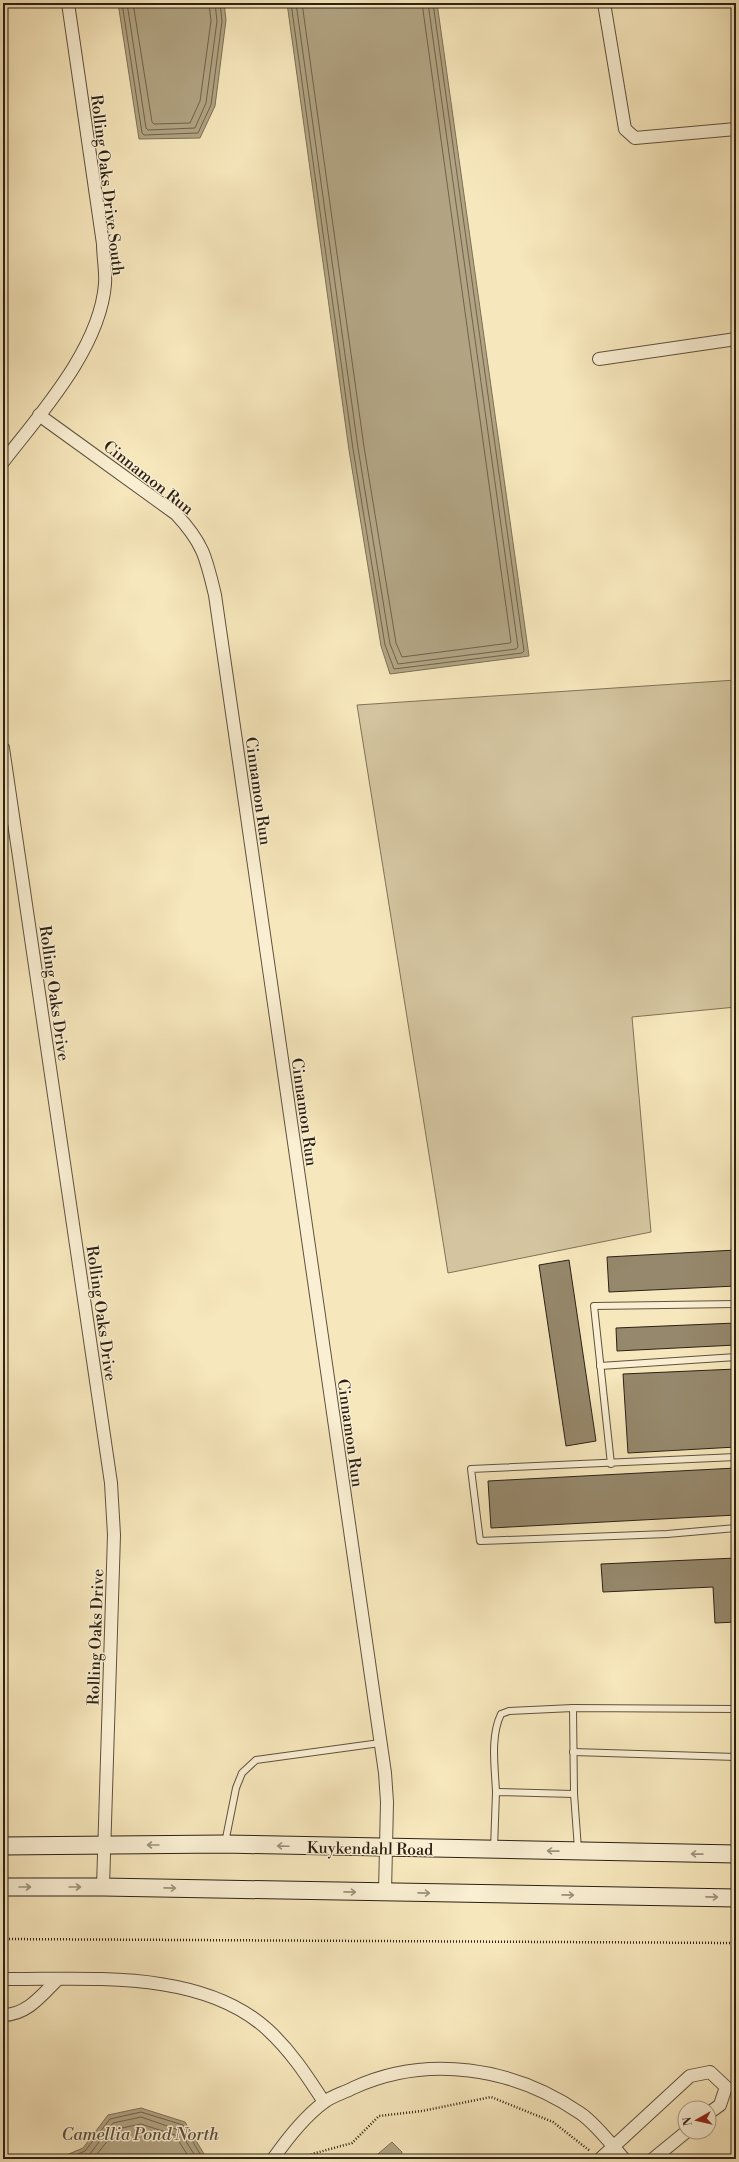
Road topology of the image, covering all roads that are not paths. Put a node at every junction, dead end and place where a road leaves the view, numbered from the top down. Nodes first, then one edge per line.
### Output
1 (68, 3) edge
2 (604, 3) edge
3 (736, 129) edge
4 (736, 339) edge
5 (599, 359) dead end
6 (39, 415) junction
7 (3, 462) edge
8 (3, 748) edge
9 (736, 1304) edge
10 (736, 1357) edge
11 (600, 1366) junction
12 (736, 1457) edge
13 (611, 1464) junction
14 (736, 1528) edge
15 (573, 1708) junction
16 (736, 1709) edge
17 (380, 1743) junction
18 (573, 1752) junction
19 (736, 1757) edge
20 (496, 1792) junction
21 (574, 1794) junction
22 (224, 1844) junction
23 (105, 1845) junction
24 (3, 1846) edge
25 (385, 1849) junction
26 (494, 1850) junction
27 (578, 1852) junction
28 (736, 1854) edge
29 (3, 1887) edge
30 (103, 1887) junction
31 (385, 1892) junction
32 (736, 1898) edge
33 (3, 1979) edge
34 (58, 1979) junction
35 (3, 2014) edge
36 (324, 2102) junction
37 (717, 2107) edge
38 (677, 2139) edge
39 (614, 2148) junction
40 (273, 2159) edge
41 (600, 2159) edge
42 (624, 2159) edge
43 (653, 2159) edge

1 - 6 street, Rolling Oaks Drive South
2 - 3 street
4 - 5 street
6 - 7 street, Rolling Oaks Drive South
6 - 17 street, Cinnamon Run
8 - 23 street, Rolling Oaks Drive
9 - 11 lane
10 - 11 lane
11 - 13 lane
12 - 13 lane
13 - 14 lane
15 - 16 lane
15 - 18 lane
15 - 20 lane
17 - 22 lane
17 - 25 street, Cinnamon Run
18 - 19 lane
18 - 21 lane
20 - 21 lane
20 - 26 lane
21 - 27 lane
22 -> 23 main road, Kuykendahl Road
25 -> 22 main road, Kuykendahl Road
23 - 24 main road, Kuykendahl Road
23 - 30 street, Rolling Oaks Drive
25 - 26 main road, Kuykendahl Road
25 - 31 street, Cinnamon Run
27 -> 26 main road, Kuykendahl Road
28 -> 27 main road, Kuykendahl Road
29 -> 30 main road
30 -> 31 main road
31 -> 32 main road
33 - 34 street
34 - 35 street
34 - 36 street
36 - 39 street
36 - 40 street
37 - 39 street
38 - 43 street
39 - 41 street
39 - 42 street

